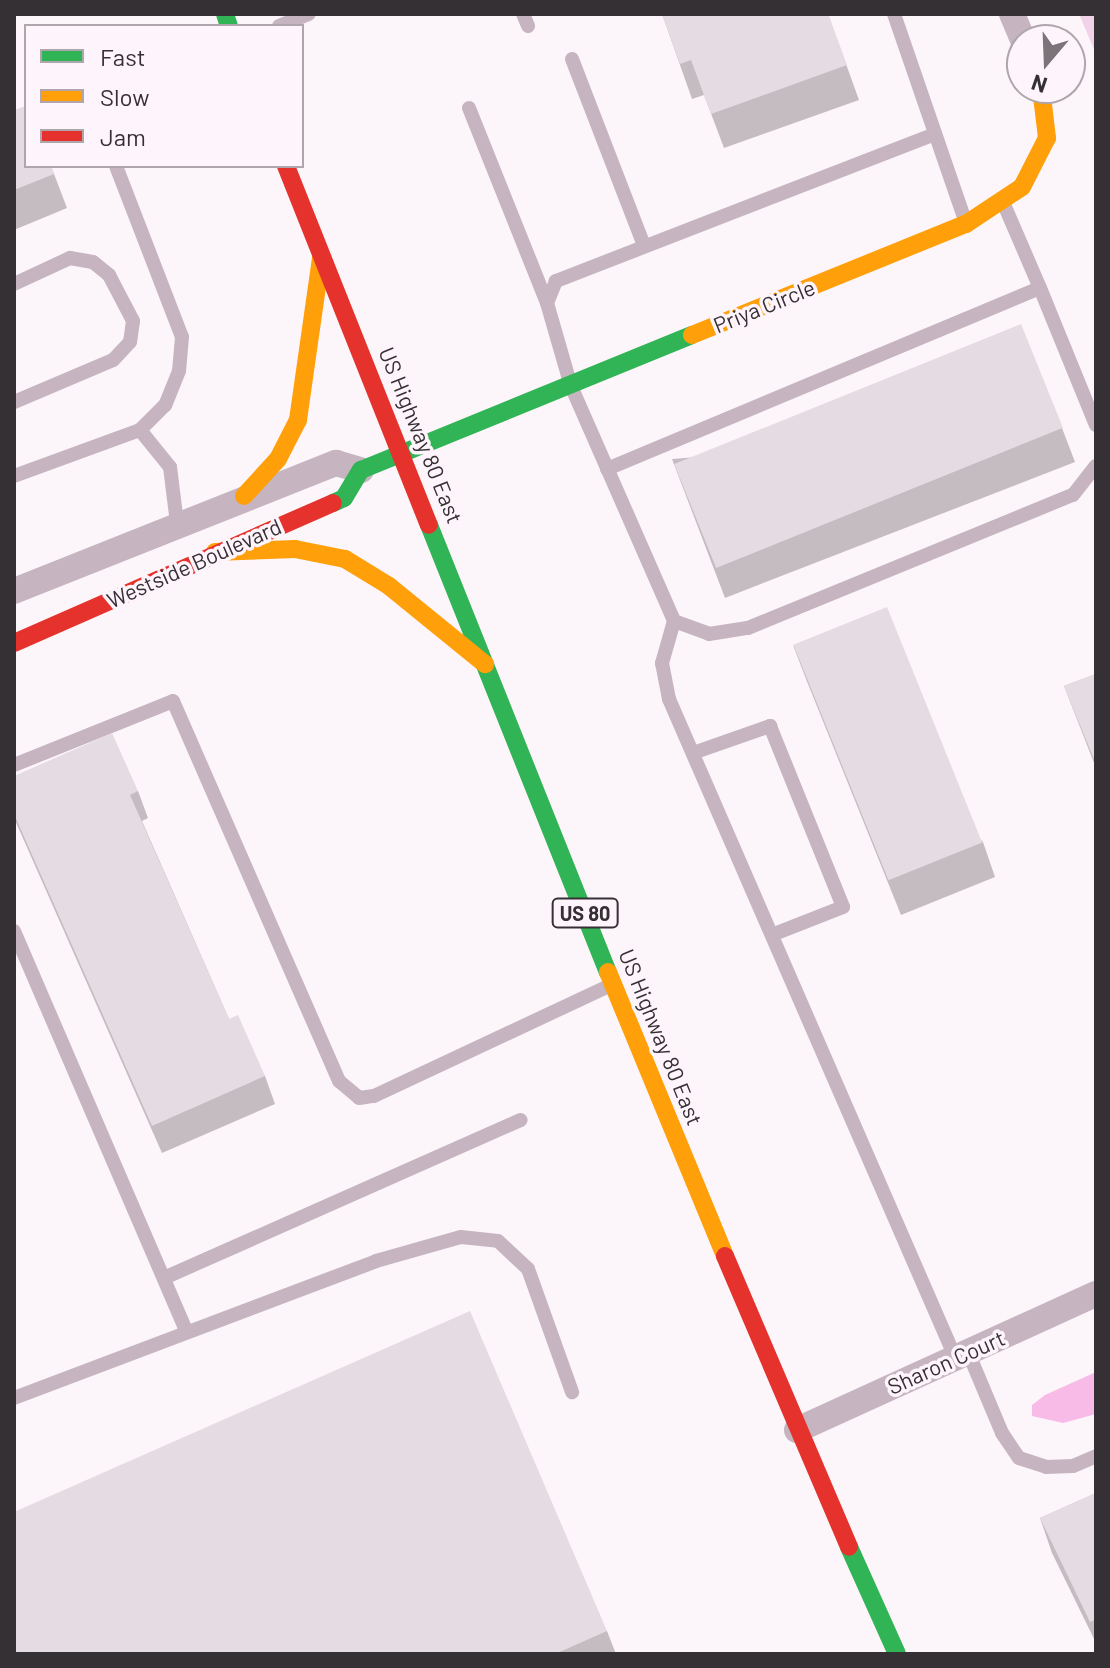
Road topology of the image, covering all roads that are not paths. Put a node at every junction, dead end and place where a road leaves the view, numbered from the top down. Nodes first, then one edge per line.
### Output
1 (309, 14) edge
2 (894, 14) edge
3 (284, 24) edge
4 (572, 59) dead end
5 (1043, 104) edge
6 (469, 108) dead end
7 (935, 134) junction
8 (117, 168) edge
9 (287, 168) edge
10 (1003, 200) junction
11 (966, 224) junction
12 (644, 246) junction
13 (322, 253) junction
14 (14, 284) edge
15 (1040, 288) junction
16 (547, 303) junction
17 (571, 386) junction
18 (14, 402) edge
19 (1096, 425) edge
20 (140, 430) junction
21 (402, 453) junction
22 (1096, 466) edge
23 (607, 469) junction
24 (361, 470) junction
25 (14, 476) edge
26 (244, 496) junction
27 (177, 523) junction
28 (215, 552) junction
29 (14, 591) edge
30 (674, 621) junction
31 (14, 643) edge
32 (490, 668) junction
33 (693, 753) junction
34 (14, 765) edge
35 (14, 931) edge
36 (772, 935) junction
37 (613, 984) junction
38 (521, 1120) dead end
39 (164, 1278) junction
40 (1096, 1294) edge
41 (187, 1332) junction
42 (962, 1354) junction
43 (572, 1392) dead end
44 (14, 1398) edge
45 (797, 1430) junction
46 (1096, 1456) edge
47 (897, 1654) edge

1 - 3 lane
2 - 7 lane
4 - 12 lane
5 - 10 main road, Priya Circle
6 - 16 lane
7 - 11 lane
7 - 12 lane
8 - 20 lane
9 - 13 main road, US Highway 80 East / US 80
10 - 11 main road, Priya Circle
10 - 15 lane
11 - 17 main road, Priya Circle
12 - 16 lane
13 - 21 main road, US Highway 80 East / US 80
13 - 26 main road
14 - 18 lane
15 - 19 lane
15 - 23 lane
16 - 17 lane
17 - 21 main road, Priya Circle
17 - 23 lane
20 - 25 lane
20 - 27 lane
21 - 24 main road, Westside Boulevard
21 - 32 main road, US Highway 80 East / US 80
22 - 30 lane
23 - 30 lane
24 - 26 street, Westside Boulevard
24 - 28 main road, Westside Boulevard
26 - 27 street, Westside Boulevard
27 - 29 street, Westside Boulevard
28 - 31 main road, Westside Boulevard
28 - 32 main road
30 - 33 lane
32 - 37 main road, US Highway 80 East / US 80
33 - 36 lane
33 - 36 lane
34 - 37 lane
35 - 39 lane
36 - 42 lane
37 - 45 main road, US Highway 80 East / US 80
38 - 39 lane
39 - 41 lane
40 - 42 street, Sharon Court
41 - 43 lane
41 - 44 lane
42 - 45 street, Sharon Court
42 - 46 lane
45 - 47 main road, US Highway 80 East / US 80

